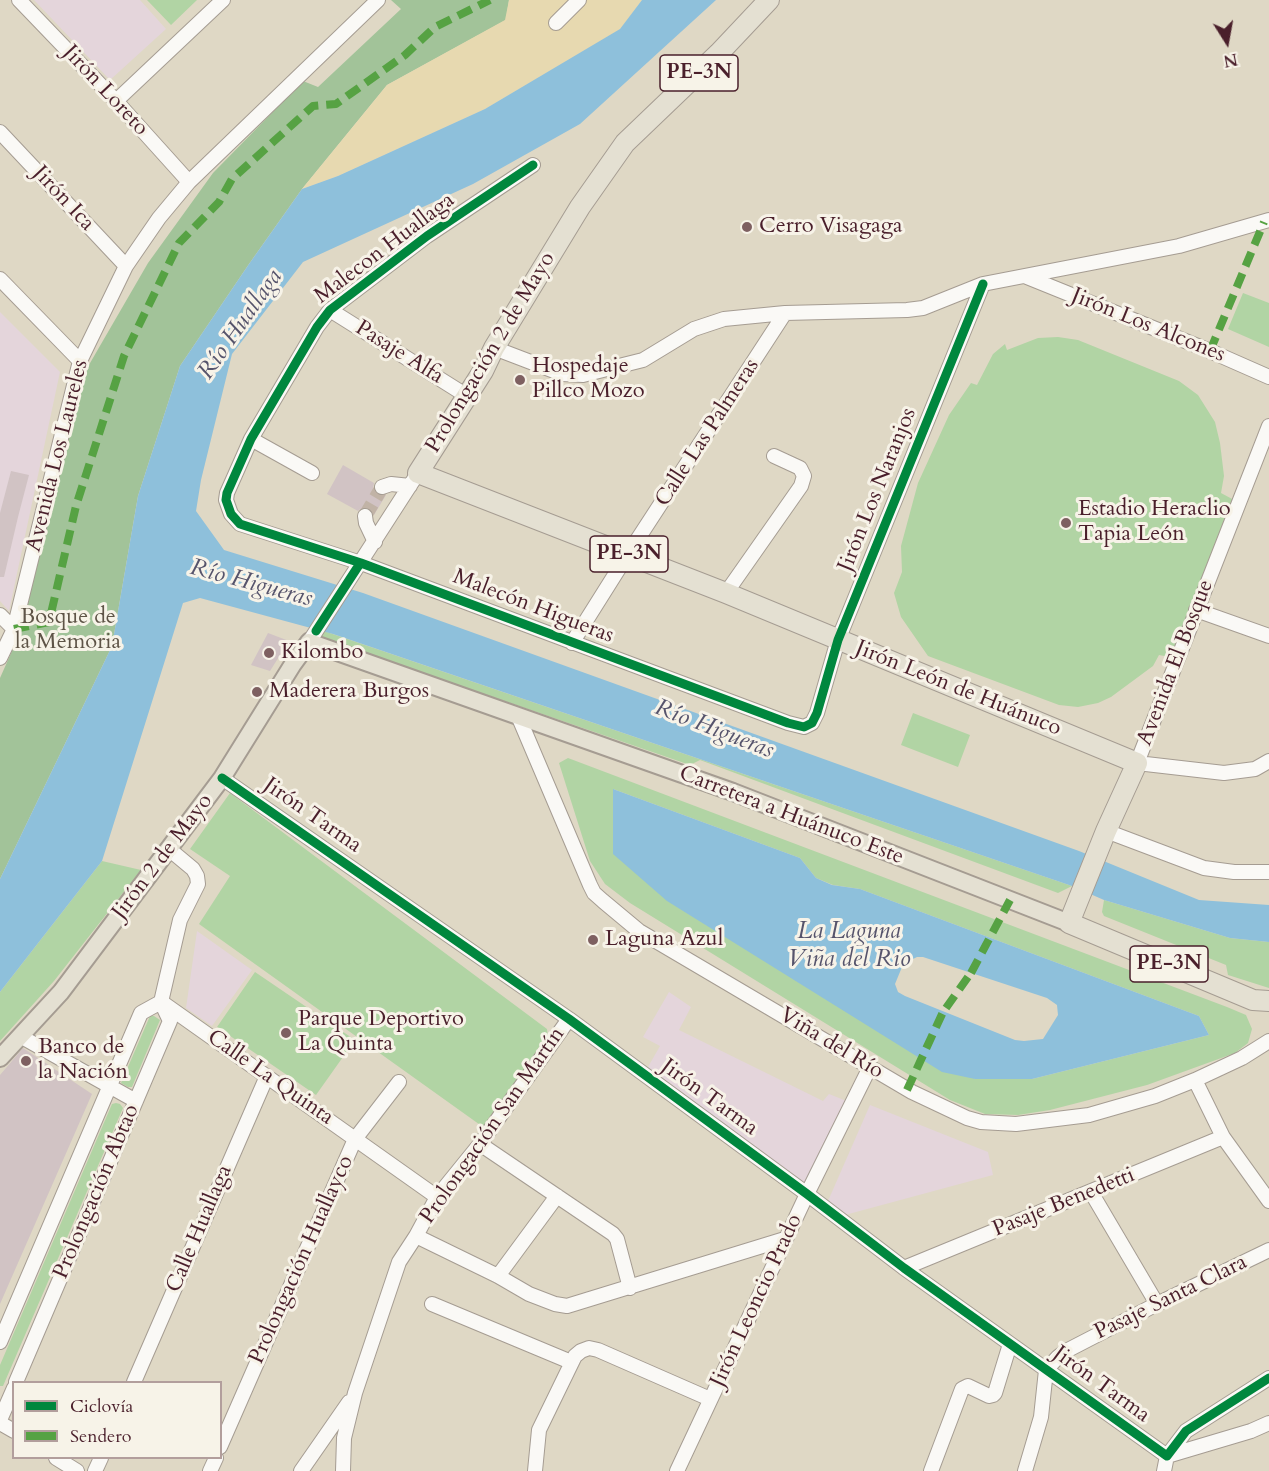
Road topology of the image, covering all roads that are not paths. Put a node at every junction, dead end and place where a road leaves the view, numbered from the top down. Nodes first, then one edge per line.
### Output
1 (19, 0) edge
2 (223, 0) edge
3 (378, 0) edge
4 (579, 0) edge
5 (769, 0) edge
6 (556, 23) dead end
7 (116, 101) junction
8 (0, 132) edge
9 (533, 165) dead end
10 (189, 183) junction
11 (1269, 220) edge
12 (126, 266) junction
13 (1026, 276) junction
14 (0, 279) edge
15 (983, 284) junction
16 (330, 310) junction
17 (785, 313) junction
18 (494, 348) junction
19 (80, 361) junction
20 (1269, 377) edge
21 (467, 396) junction
22 (1269, 426) edge
23 (251, 439) junction
24 (774, 456) dead end
25 (312, 473) dead end
26 (414, 480) junction
27 (382, 487) dead end
28 (231, 514) joint
29 (365, 516) dead end
30 (375, 542) junction
31 (628, 554) junction
32 (359, 565) junction
33 (726, 592) junction
34 (1196, 610) junction
35 (0, 615) edge
36 (14, 629) junction
37 (1269, 636) edge
38 (312, 637) junction
39 (838, 640) junction
40 (572, 643) junction
41 (0, 658) edge
42 (817, 712) joint
43 (519, 718) junction
44 (1269, 761) edge
45 (1137, 763) junction
46 (222, 778) junction
47 (1103, 837) junction
48 (169, 849) junction
49 (1269, 872) edge
50 (1069, 923) junction
51 (1269, 1001) edge
52 (161, 1002) junction
53 (569, 1019) junction
54 (20, 1036) junction
55 (1269, 1041) edge
56 (0, 1058) edge
57 (870, 1067) junction
58 (267, 1076) junction
59 (1194, 1080) junction
60 (399, 1082) dead end
61 (110, 1086) junction
62 (136, 1101) junction
63 (1223, 1137) junction
64 (355, 1138) junction
65 (480, 1144) junction
66 (1091, 1192) junction
67 (1267, 1193) edge
68 (807, 1194) junction
69 (557, 1196) junction
70 (437, 1197) junction
71 (416, 1236) junction
72 (785, 1239) junction
73 (1269, 1250) edge
74 (904, 1268) junction
75 (498, 1276) junction
76 (630, 1288) junction
77 (432, 1304) dead end
78 (1156, 1304) junction
79 (0, 1342) edge
80 (1010, 1344) junction
81 (571, 1362) junction
82 (1046, 1370) junction
83 (1269, 1378) edge
84 (17, 1381) edge
85 (135, 1381) edge
86 (12, 1393) edge
87 (355, 1393) junction
88 (710, 1399) junction
89 (0, 1421) edge
90 (1269, 1423) edge
91 (222, 1442) edge
92 (1167, 1456) junction
93 (58, 1459) edge
94 (77, 1471) edge
95 (301, 1471) edge
96 (343, 1471) edge
97 (535, 1471) edge
98 (677, 1471) edge
99 (931, 1471) edge
100 (1025, 1471) edge
101 (1164, 1471) edge

1 - 7 street, Jirón Loreto
2 - 7 street
3 - 10 street, Avenida Los Laureles
4 - 6 street
5 - 18 highway, Prolongación 2 de Mayo / PE-3N
7 - 10 street, Jirón Loreto
8 - 12 street, Jirón Ica
9 - 16 street, Malecon Huallaga
10 - 12 street, Avenida Los Laureles
11 - 13 street
12 - 19 street, Avenida Los Laureles
13 - 15 street
13 - 20 street, Jirón Los Alcones
14 - 19 street
15 - 17 street
15 - 39 street, Jirón Los Naranjos
16 - 21 street, Pasaje Alfa
16 - 23 street, Malecon Huallaga
17 - 18 street
17 - 31 street, Calle Las Palmeras
18 - 21 highway, Prolongación 2 de Mayo / PE-3N
19 - 36 street, Avenida Los Laureles
21 - 26 highway, Prolongación 2 de Mayo / PE-3N
22 - 34 street, Avenida El Bosque
23 - 25 street
23 - 28 street, Malecon Huallaga
24 - 33 street
26 - 27 street
26 - 30 street, Prolongación 2 de Mayo / PE-3N
26 - 31 highway, Jirón León de Huánuco / PE-3N
28 - 32 street, Malecón Higueras
29 - 30 street
30 - 32 street, Prolongación 2 de Mayo / PE-3N
31 - 33 highway, Jirón León de Huánuco / PE-3N
31 - 40 street, Calle Las Palmeras
32 - 38 street, PE-3N
32 - 40 street, Malecón Higueras
33 - 39 highway, Jirón León de Huánuco / PE-3N
34 - 37 street
34 - 45 street, Avenida El Bosque
35 - 36 street
36 - 41 street, Avenida Los Laureles
38 - 43 main road, Carretera a Huánuco Este
38 - 46 main road, Jirón 2 de Mayo
39 - 42 street, Jirón Los Naranjos
39 - 45 highway, Jirón León de Huánuco / PE-3N
40 - 42 street, Malecón Higueras
43 - 50 main road, Carretera a Huánuco Este
43 - 57 street, Viña del Río
44 - 45 street, Jirón León de Huánuco
45 - 47 highway, Avenida El Bosque
46 - 48 main road, Jirón 2 de Mayo
46 - 53 street, Jirón Tarma
47 - 49 street
47 - 50 highway, Avenida El Bosque
48 - 52 street, Prolongación Abtao
48 - 54 main road, Jirón 2 de Mayo
50 - 51 highway, Carretera a Huánuco Este / PE-3N
52 - 58 street, Calle La Quinta
52 - 61 street, Prolongación Abtao
52 - 62 street, Prolongación Abtao
53 - 65 street, Prolongación San Martín
53 - 68 street, Jirón Tarma
54 - 56 main road, Jirón 2 de Mayo
54 - 61 street
55 - 59 street, Viña del Río
57 - 59 street, Viña del Río
57 - 68 street, Jirón Leoncio Prado
58 - 64 street, Calle La Quinta
58 - 85 street, Calle Huallaga
59 - 63 street
60 - 64 street, Prolongación Huallayco
61 - 62 street
61 - 79 street, Prolongación Abtao
62 - 84 street, Prolongación Abtao
63 - 66 street, Pasaje Benedetti
63 - 67 street
64 - 70 street, Calle La Quinta
64 - 91 street, Prolongación Huallayco
65 - 69 street
65 - 70 street, Prolongación San Martín
66 - 74 street, Pasaje Benedetti
66 - 78 street
68 - 72 street, Jirón Leoncio Prado
68 - 74 street, Jirón Tarma
69 - 75 street
69 - 76 street
70 - 71 street, Prolongación San Martín
71 - 75 street
71 - 87 street, Prolongación San Martín
72 - 76 street
72 - 88 street, Jirón Leoncio Prado
73 - 78 street, Pasaje Santa Clara
74 - 80 street, Jirón Tarma
75 - 76 street
77 - 81 street
78 - 82 street, Pasaje Santa Clara
80 - 82 street, Jirón Tarma
80 - 99 street
81 - 88 street
81 - 97 street
82 - 92 street, Jirón Tarma
82 - 100 street
83 - 92 street
86 - 89 street
87 - 95 street
87 - 96 street, Prolongación San Martín
88 - 98 street, Jirón Leoncio Prado
90 - 92 street
92 - 101 street
93 - 94 street

